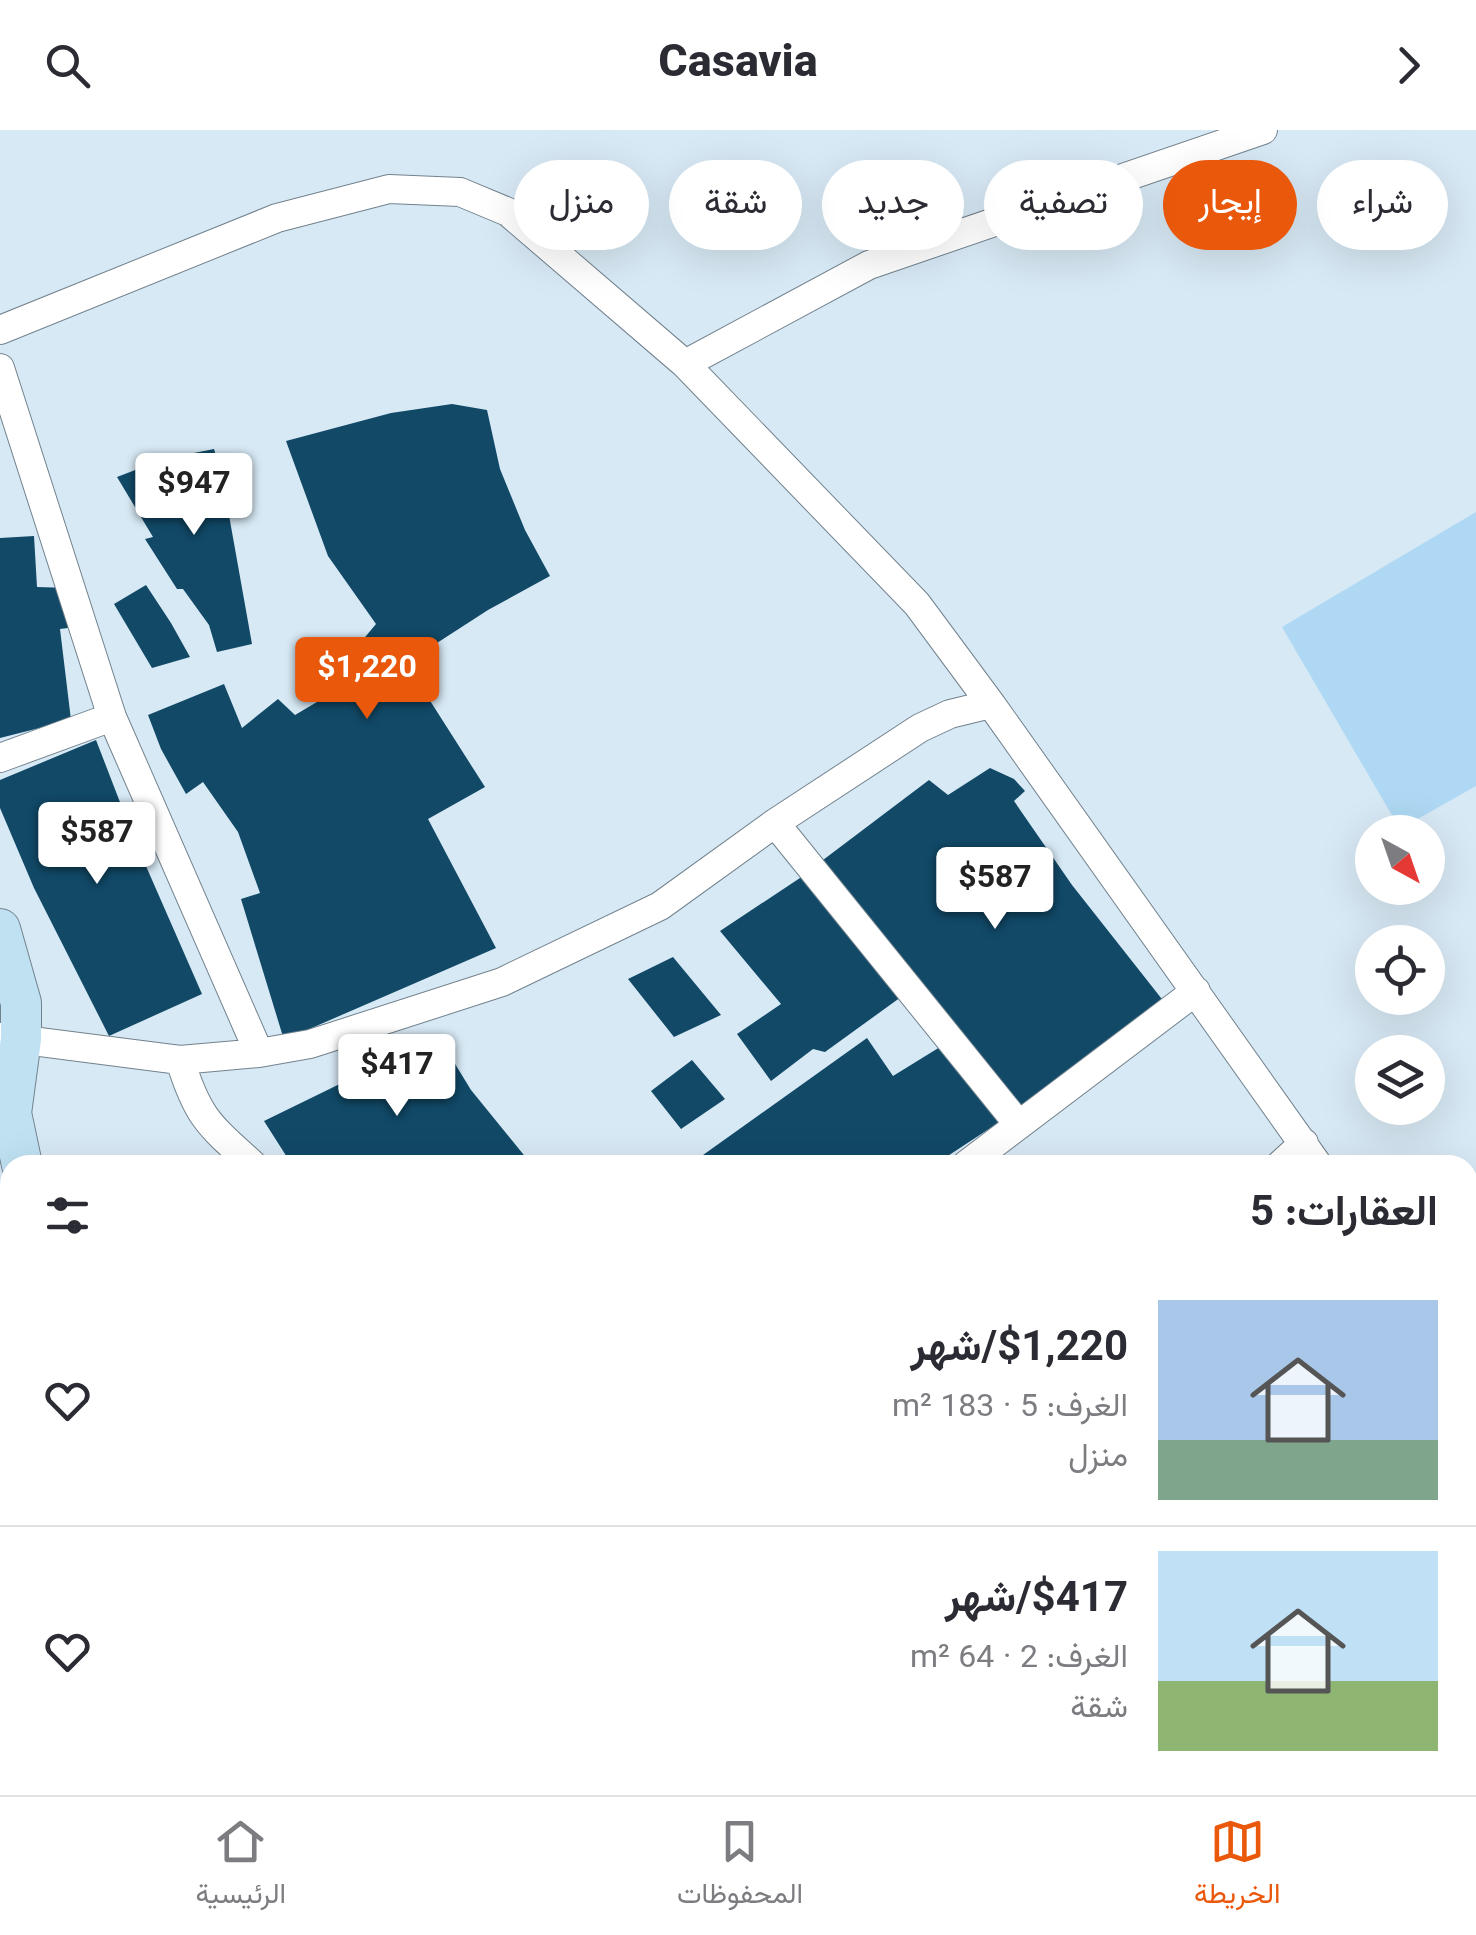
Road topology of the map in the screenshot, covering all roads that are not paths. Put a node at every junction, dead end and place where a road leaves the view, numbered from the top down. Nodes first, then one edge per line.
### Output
1 (1263, 130) edge
2 (0, 330) edge
3 (685, 364) junction
4 (0, 368) edge
5 (991, 704) junction
6 (112, 716) junction
7 (0, 758) edge
8 (774, 823) junction
9 (0, 929) edge
10 (1196, 991) junction
11 (11, 1038) edge
12 (259, 1053) junction
13 (180, 1060) junction
14 (6, 1115) edge
15 (1019, 1124) junction
16 (1311, 1154) edge
17 (19, 1155) edge
18 (242, 1155) edge
19 (979, 1155) edge

1 - 3 street
2 - 3 street
3 - 5 street
4 - 6 street
5 - 8 street
5 - 10 street
6 - 7 street
6 - 12 street
8 - 12 street
8 - 15 street
9 - 11 street
10 - 15 street
10 - 16 street
11 - 13 street
11 - 14 street
12 - 13 street
13 - 18 street
14 - 17 street
15 - 19 street

